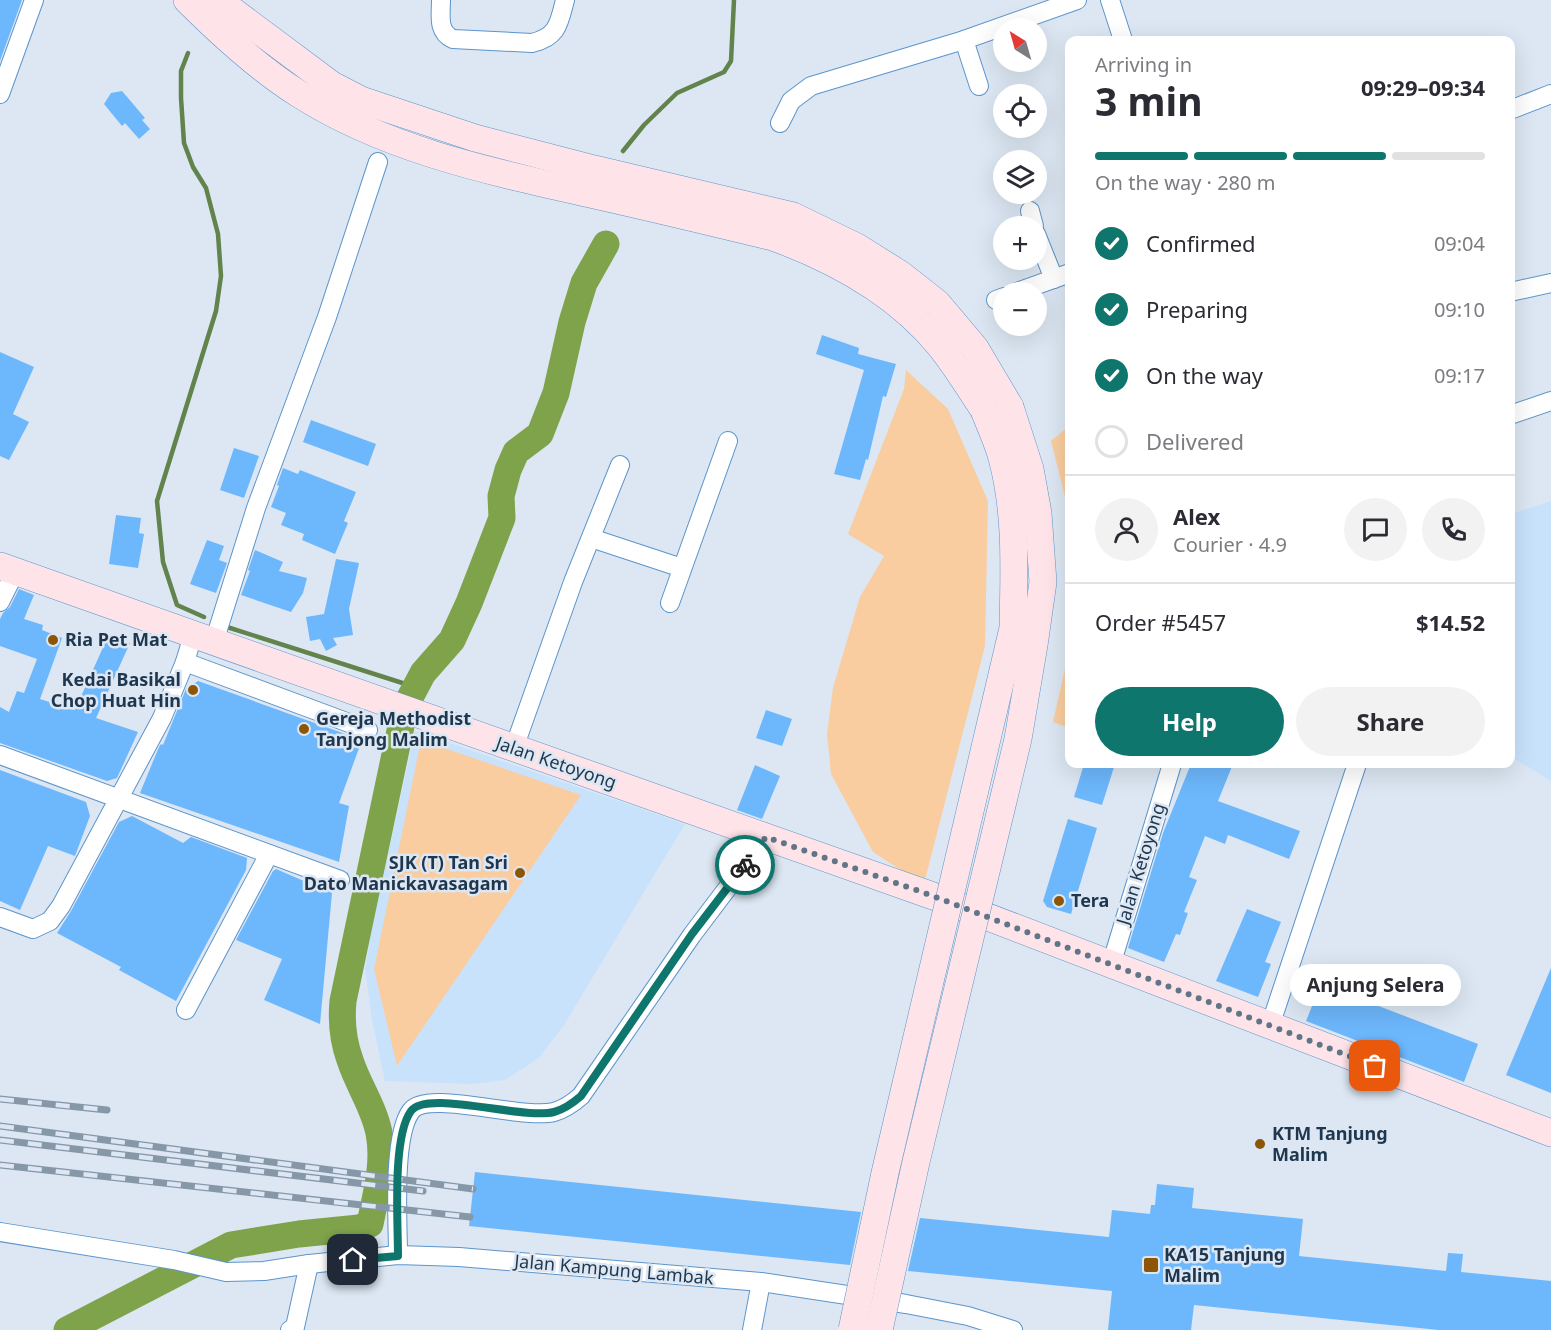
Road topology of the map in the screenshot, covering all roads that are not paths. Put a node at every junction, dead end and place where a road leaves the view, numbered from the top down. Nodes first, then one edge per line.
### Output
1 (34, 0) edge
2 (187, 0) edge
3 (218, 0) edge
4 (441, 0) edge
5 (565, 0) edge
6 (1077, 0) edge
7 (1110, 0) edge
8 (1122, 36) edge
9 (964, 40) junction
10 (979, 86) dead end
11 (0, 94) edge
12 (1551, 94) edge
13 (1515, 108) edge
14 (780, 123) dead end
15 (378, 162) dead end
16 (1047, 252) edge
17 (1062, 276) edge
18 (1045, 282) edge
19 (1551, 283) edge
20 (1515, 291) edge
21 (1551, 401) edge
22 (997, 409) junction
23 (1515, 412) edge
24 (728, 441) dead end
25 (620, 465) dead end
26 (591, 538) junction
27 (682, 568) junction
28 (7, 569) edge
29 (0, 602) edge
30 (670, 603) dead end
31 (203, 639) junction
32 (185, 662) junction
33 (368, 730) dead end
34 (514, 748) junction
35 (0, 755) edge
36 (1171, 768) edge
37 (1356, 768) edge
38 (119, 799) junction
39 (766, 837) junction
40 (269, 854) junction
41 (340, 880) dead end
42 (0, 917) edge
43 (1111, 965) junction
44 (186, 1010) dead end
45 (1270, 1026) junction
46 (1551, 1133) edge
47 (0, 1232) edge
48 (398, 1256) junction
49 (309, 1264) junction
50 (761, 1282) junction
51 (294, 1329) edge
52 (752, 1330) edge
53 (852, 1330) edge
54 (879, 1330) edge
55 (1013, 1330) edge

1 - 11 street
2 - 22 main road
3 - 22 main road
4 - 5 street
6 - 9 street
7 - 8 street
9 - 10 street
9 - 14 street
12 - 13 street
15 - 31 street
16 - 17 street
17 - 18 street
19 - 20 street
21 - 23 street
22 - 53 main road, bridge
22 - 54 main road, bridge
24 - 27 street
25 - 26 street
26 - 27 street
26 - 34 street
27 - 30 street
28 - 29 street
28 - 31 main road, Jalan Ketoyong
31 - 32 street
31 - 34 main road, Jalan Ketoyong
32 - 33 street
32 - 38 street
34 - 39 main road, Jalan Ketoyong
35 - 38 street
36 - 43 street, Jalan Ketoyong
37 - 45 street
38 - 40 street
38 - 42 street
39 - 43 main road, Jalan Ketoyong
39 - 48 street
40 - 41 street
40 - 44 street
43 - 45 main road, Jalan Ketoyong
45 - 46 main road, Jalan Ketoyong
47 - 49 street, Jalan Kampung Lambak
48 - 49 street, Jalan Kampung Lambak
48 - 50 street, Jalan Kampung Lambak
49 - 51 street
50 - 52 street
50 - 55 street, Jalan Kampung Lambak

